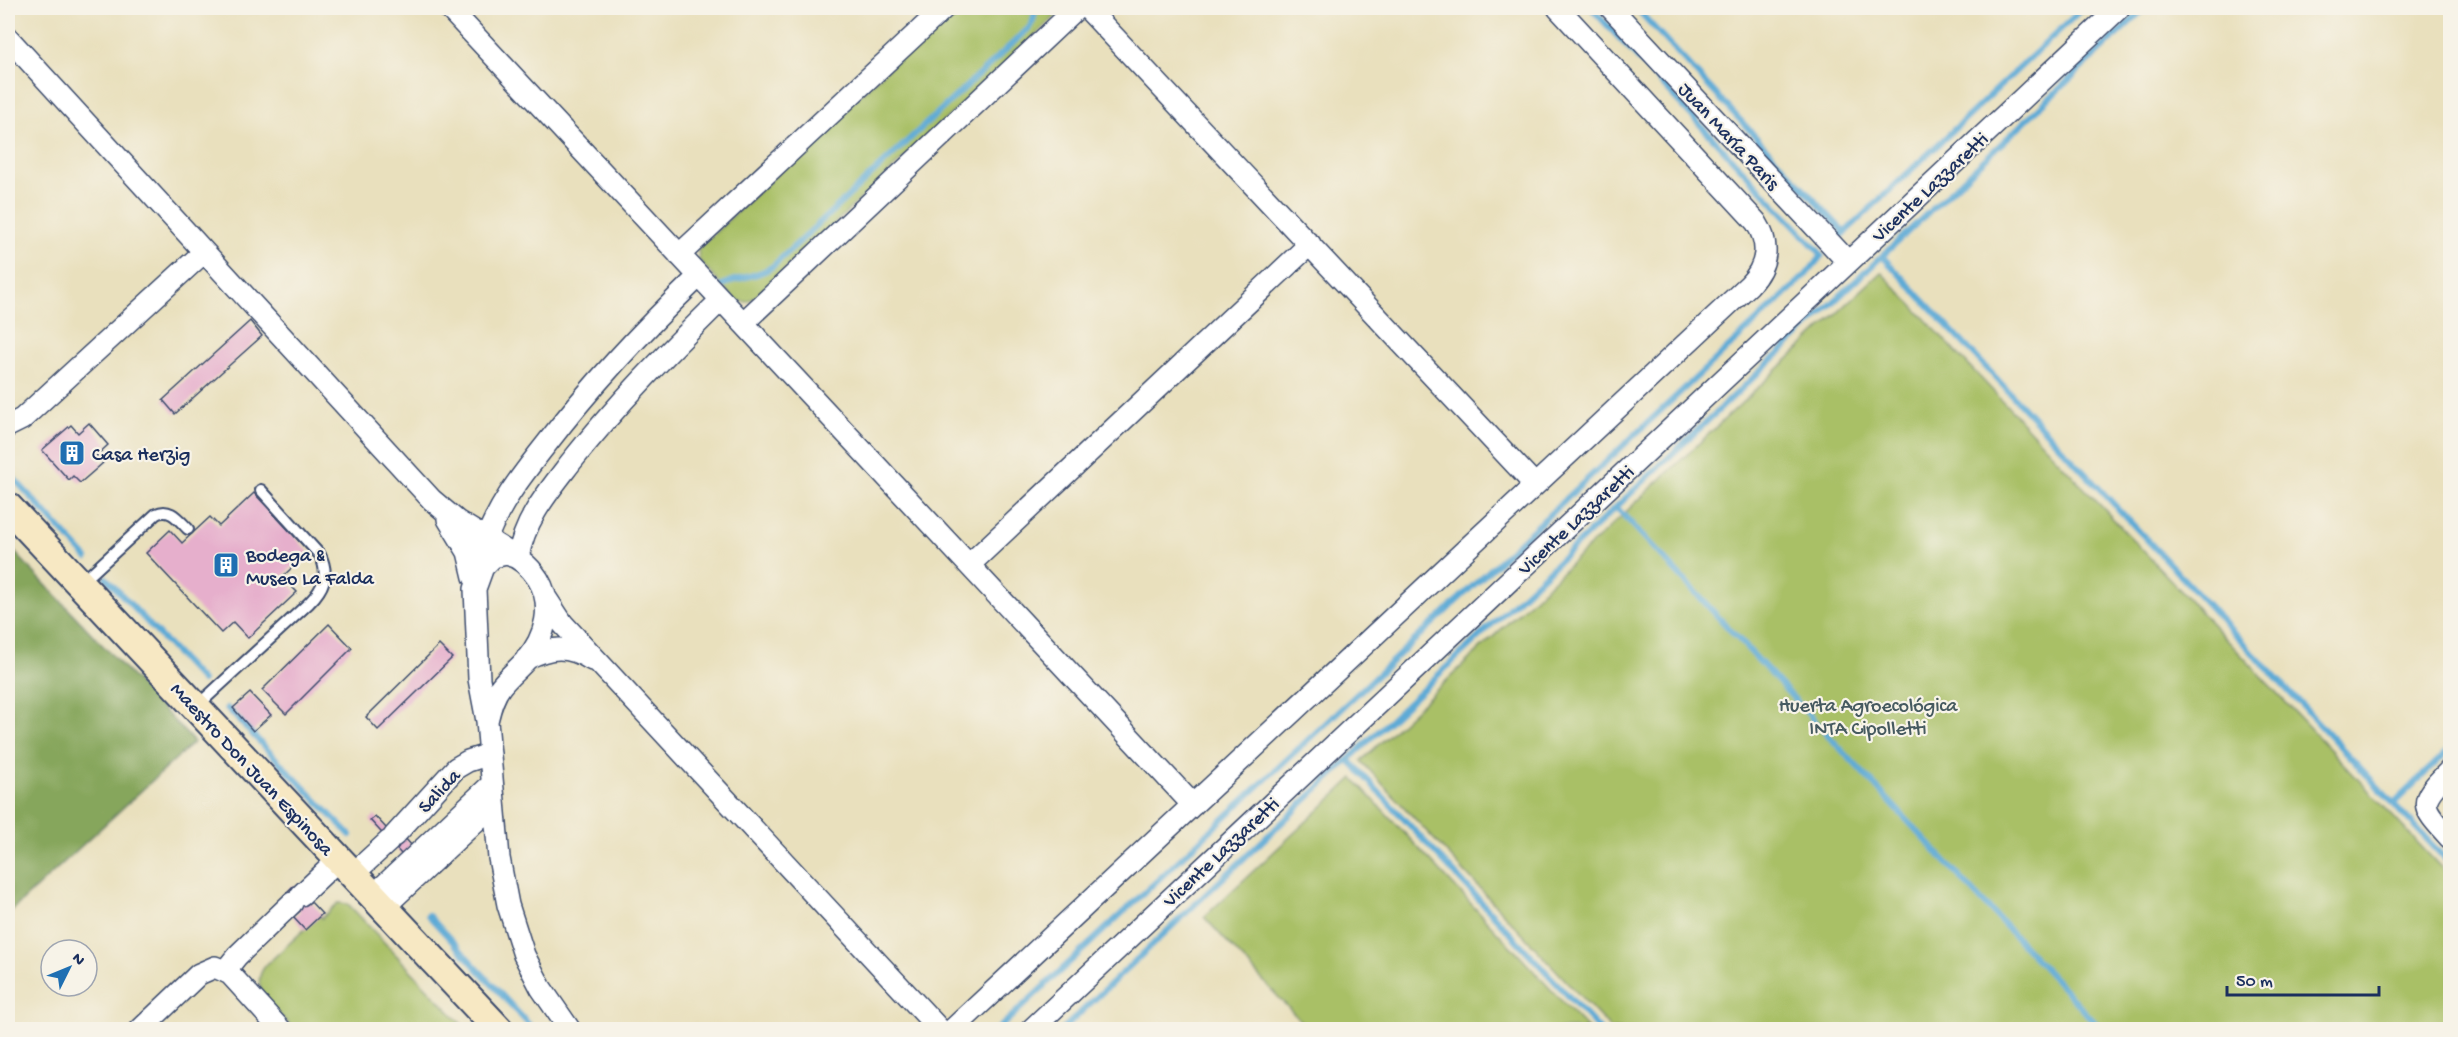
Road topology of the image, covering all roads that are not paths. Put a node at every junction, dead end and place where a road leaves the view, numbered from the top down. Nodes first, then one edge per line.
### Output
1 (944, 8) edge
2 (1077, 8) edge
3 (1087, 8) edge
4 (1558, 8) edge
5 (1611, 8) edge
6 (2119, 8) edge
7 (456, 10) edge
8 (8, 38) edge
9 (1310, 244) junction
10 (204, 252) junction
11 (680, 255) junction
12 (1848, 262) junction
13 (699, 276) junction
14 (722, 300) junction
15 (743, 323) junction
16 (8, 426) edge
17 (1535, 485) junction
18 (261, 490) dead end
19 (432, 500) junction
20 (8, 507) edge
21 (188, 529) dead end
22 (486, 539) junction
23 (518, 558) junction
24 (969, 565) junction
25 (477, 581) junction
26 (80, 584) junction
27 (544, 593) junction
28 (526, 659) junction
29 (603, 667) junction
30 (196, 708) junction
31 (487, 721) junction
32 (490, 754) junction
33 (2451, 770) edge
34 (493, 794) junction
35 (1193, 805) junction
36 (2451, 838) edge
37 (346, 867) junction
38 (379, 902) junction
39 (225, 971) junction
40 (140, 1029) edge
41 (281, 1029) edge
42 (499, 1029) edge
43 (570, 1029) edge
44 (940, 1029) edge
45 (952, 1029) edge
46 (1031, 1029) edge

1 - 11 street
2 - 15 street
3 - 9 street
4 - 17 street
5 - 12 street, Juan María Paris
6 - 12 street, Vicente Lazzaretti
7 - 11 street
8 - 10 street
9 - 17 street
9 - 24 street
10 - 16 street
10 - 19 street
11 - 13 street
12 - 46 street, Vicente Lazzaretti
13 - 14 street
13 - 22 street
14 - 15 street
14 - 23 street
15 - 24 street
17 - 35 street
18 - 30 lane
19 - 22 street
19 - 25 street
20 - 26 main road, Maestro Don Juan Espinosa
21 - 26 lane
22 - 23 street
22 - 25 street
23 - 25 street
23 - 27 street
24 - 35 street
25 - 31 street
26 - 30 main road, Maestro Don Juan Espinosa
27 - 28 street
27 - 29 street
28 - 29 street
28 - 31 street
29 - 44 street
30 - 37 main road, Maestro Don Juan Espinosa
31 - 32 street
32 - 34 street
32 - 37 street, Salida
33 - 36 street
34 - 38 street
34 - 43 street
35 - 45 street
37 - 38 main road, Maestro Don Juan Espinosa
37 - 39 street, Salida
38 - 42 main road, Maestro Don Juan Espinosa
39 - 40 street
39 - 41 street

